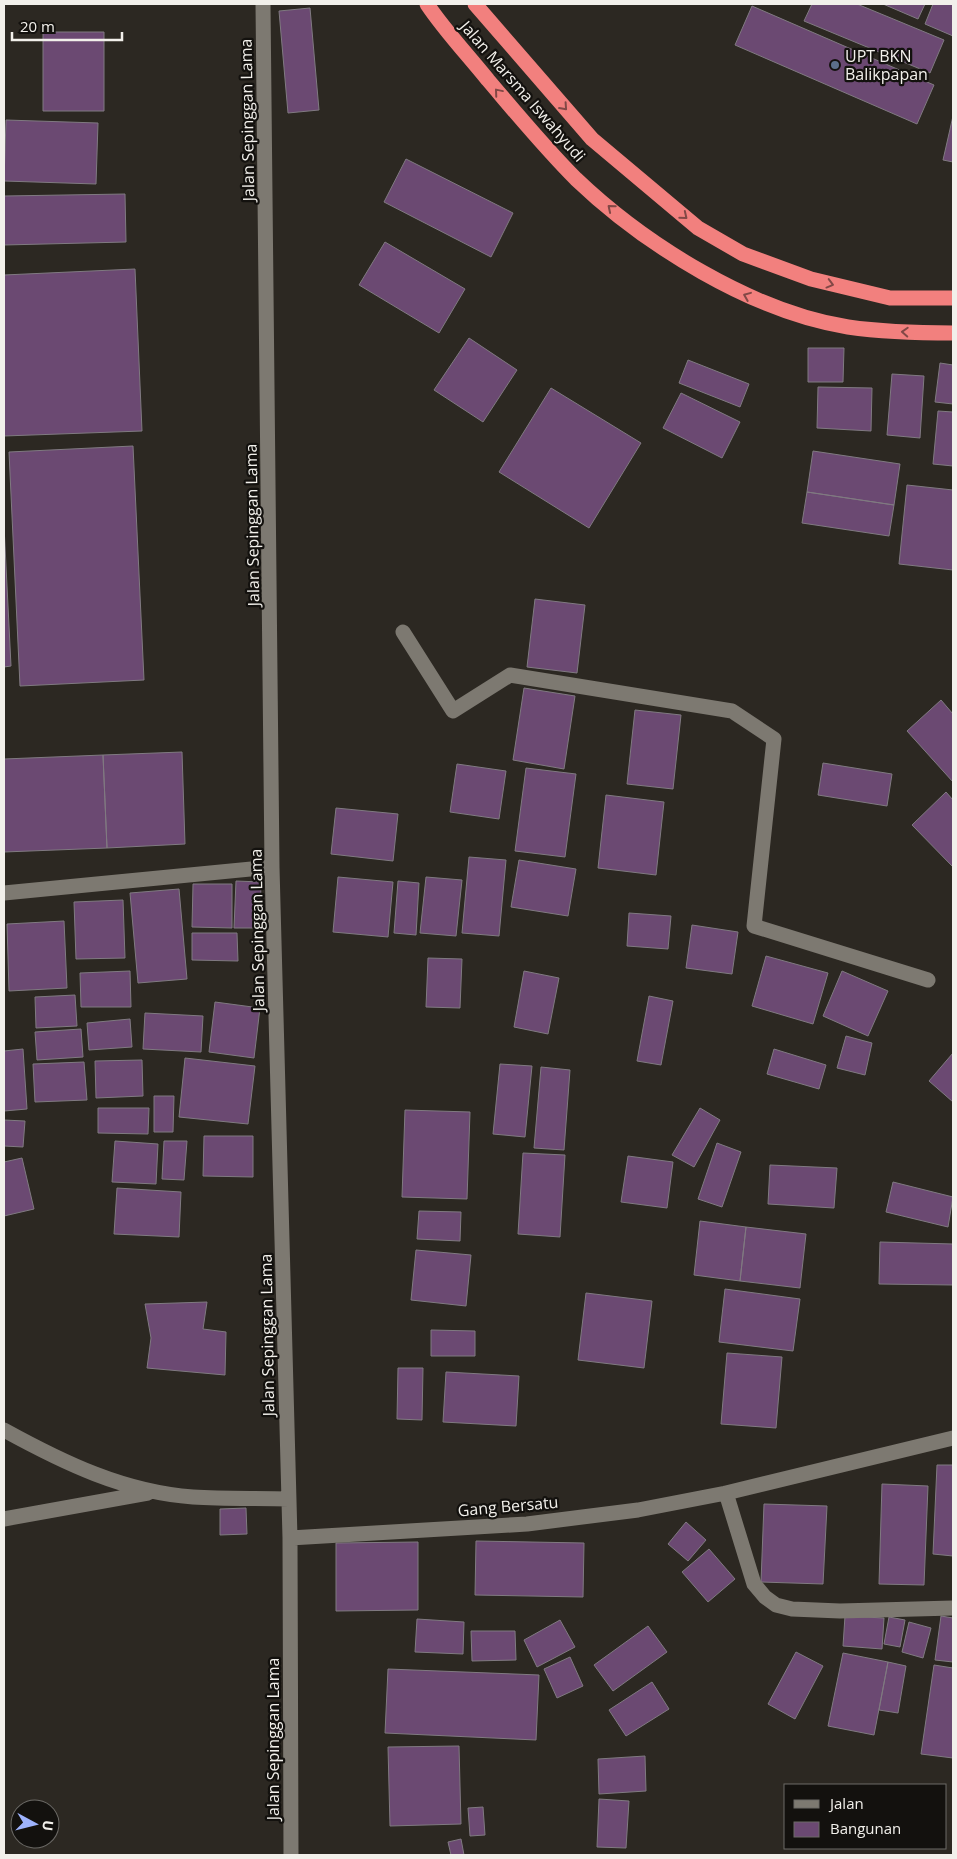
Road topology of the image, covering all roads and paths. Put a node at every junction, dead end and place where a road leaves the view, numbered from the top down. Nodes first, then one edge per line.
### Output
1 (263, 4) edge
2 (427, 4) edge
3 (475, 4) edge
4 (953, 298) edge
5 (953, 333) edge
6 (403, 632) dead end
7 (272, 867) junction
8 (4, 893) edge
9 (928, 980) dead end
10 (4, 1430) edge
11 (953, 1438) edge
12 (154, 1492) junction
13 (726, 1493) junction
14 (289, 1499) junction
15 (4, 1518) edge
16 (290, 1538) junction
17 (953, 1608) edge
18 (291, 1855) edge

1 - 7 street, Jalan Sepinggan Lama
5 -> 2 highway, Jalan Marsma Iswahyudi
3 -> 4 highway, Jalan Marsma Iswahyudi
6 - 9 street
7 - 8 street
7 - 14 street, Jalan Sepinggan Lama
10 - 12 street
11 - 13 street, Gang Bersatu
12 - 14 street
12 - 15 street
13 - 16 street, Gang Bersatu
13 - 17 street
14 - 16 street, Jalan Sepinggan Lama
16 - 18 street, Jalan Sepinggan Lama

